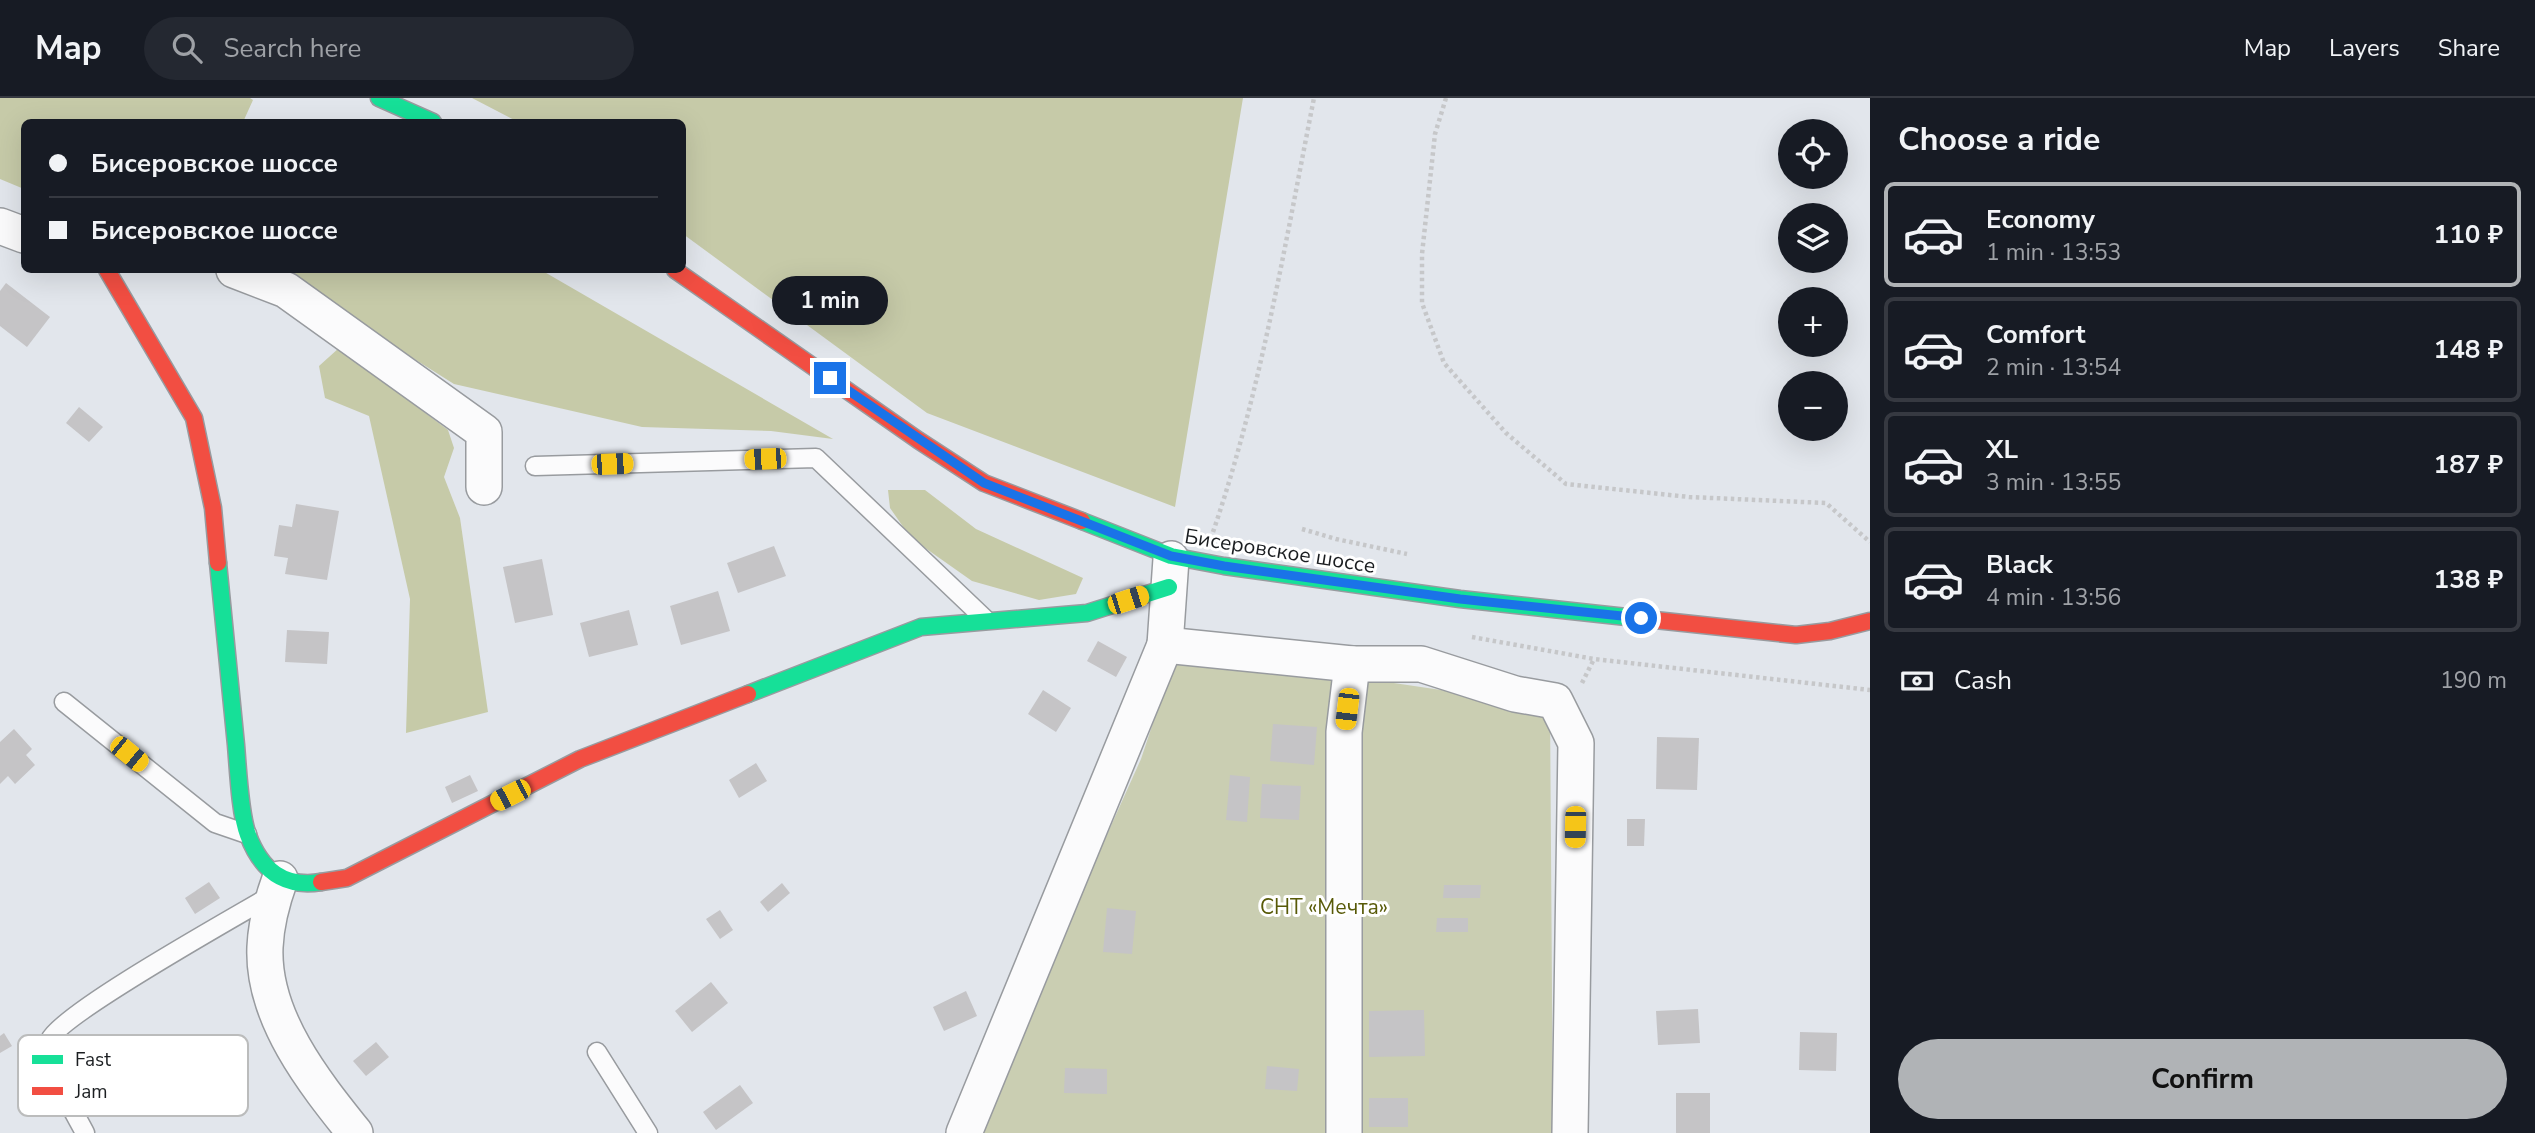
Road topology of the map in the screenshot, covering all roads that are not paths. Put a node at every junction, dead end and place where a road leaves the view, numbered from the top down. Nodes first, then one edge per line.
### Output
1 (379, 98) edge
2 (426, 119) edge
3 (109, 273) edge
4 (242, 273) edge
5 (679, 273) edge
6 (536, 466) dead end
7 (484, 487) dead end
8 (1181, 568) junction
9 (987, 621) junction
10 (1870, 621) edge
11 (1165, 645) junction
12 (1352, 664) junction
13 (64, 702) dead end
14 (247, 834) junction
15 (277, 886) junction
16 (53, 1035) edge
17 (597, 1052) dead end
18 (77, 1116) edge
19 (85, 1133) edge
20 (355, 1133) edge
21 (648, 1133) edge
22 (964, 1133) edge
23 (1344, 1133) edge
24 (1570, 1133) edge

1 - 2 street
3 - 14 street
4 - 7 street
5 - 8 street, Бисеровское шоссе
6 - 9 lane
8 - 9 street
8 - 10 street, Бисеровское шоссе
8 - 11 street
9 - 15 street
11 - 12 street
11 - 22 street
12 - 23 street
12 - 24 street
13 - 14 lane
14 - 15 street
15 - 16 lane
15 - 20 street
17 - 21 lane
18 - 19 lane

